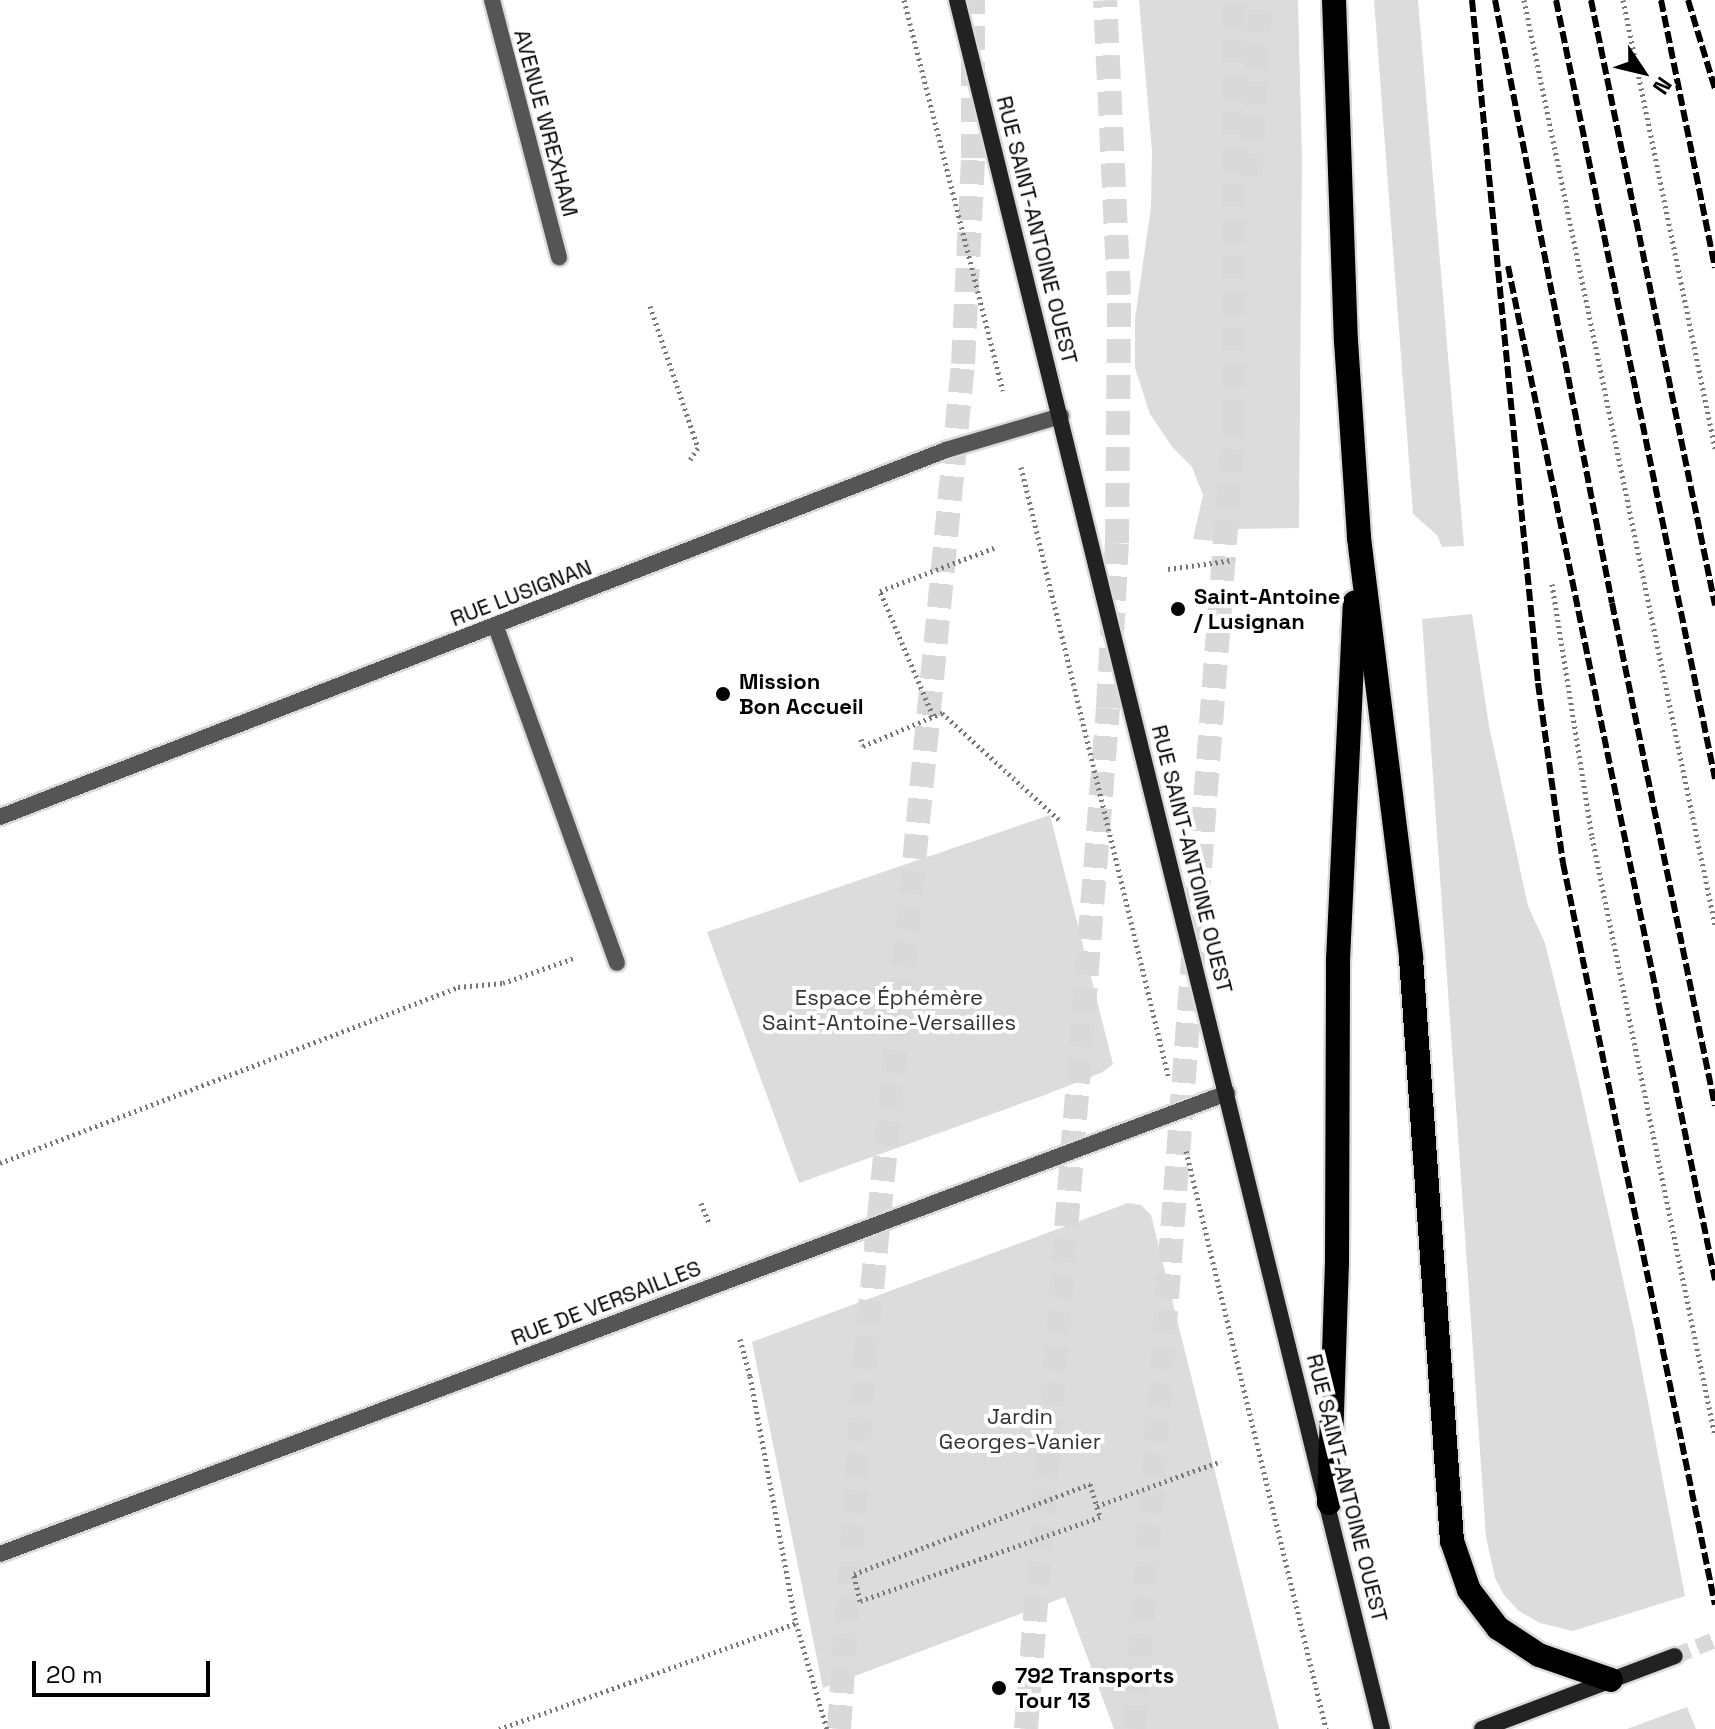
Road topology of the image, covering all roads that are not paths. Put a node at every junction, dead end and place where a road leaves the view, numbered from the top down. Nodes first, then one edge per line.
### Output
1 (492, 0) edge
2 (957, 0) edge
3 (1334, 0) edge
4 (559, 257) dead end
5 (1061, 416) junction
6 (1359, 538) junction
7 (496, 627) junction
8 (0, 817) edge
9 (617, 963) dead end
10 (1227, 1093) junction
11 (1329, 1503) junction
12 (0, 1554) edge
13 (1675, 1656) tunnel mouth
14 (1611, 1680) junction
15 (1382, 1729) edge
16 (1482, 1729) edge

1 - 4 street, AVENUE WREXHAM
2 - 5 main road, RUE SAINT-ANTOINE OUEST
3 - 6 highway
5 - 7 street, RUE LUSIGNAN
5 - 10 main road, RUE SAINT-ANTOINE OUEST
6 - 11 highway
6 - 14 highway
7 - 8 street, RUE LUSIGNAN
7 - 9 street
10 - 11 main road, RUE SAINT-ANTOINE OUEST
10 - 12 street, RUE DE VERSAILLES
11 - 15 main road, RUE SAINT-ANTOINE OUEST
13 - 14 main road
14 - 16 main road

